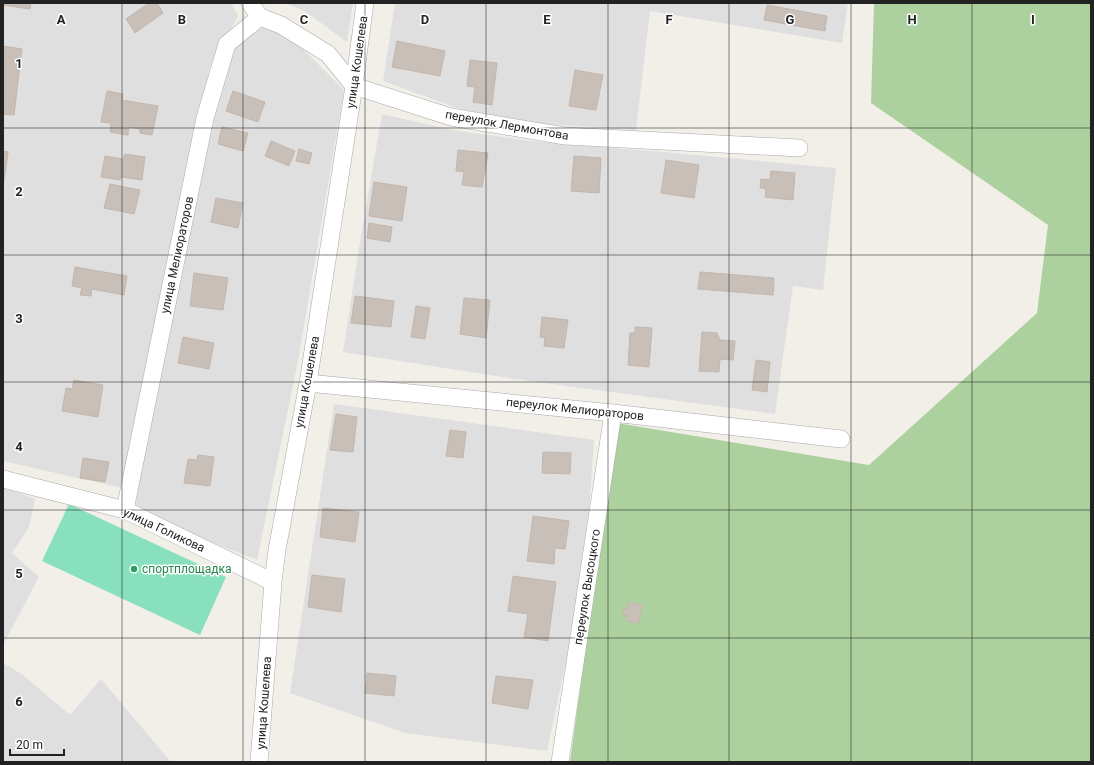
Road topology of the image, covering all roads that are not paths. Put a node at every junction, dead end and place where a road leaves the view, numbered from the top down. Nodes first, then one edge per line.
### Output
1 (250, 3) edge
2 (365, 3) edge
3 (260, 17) junction
4 (354, 86) junction
5 (799, 148) dead end
6 (308, 383) junction
7 (613, 413) junction
8 (841, 439) dead end
9 (3, 479) edge
10 (125, 510) junction
11 (273, 582) junction
12 (259, 762) edge
13 (560, 762) edge

1 - 3 street
2 - 4 street, улица Кошелева
3 - 4 street
3 - 10 street, улица Мелиораторов
4 - 5 street, переулок Лермонтова
4 - 6 street, улица Кошелева
6 - 7 street, переулок Мелиораторов
6 - 11 street, улица Кошелева
7 - 8 street, переулок Мелиораторов
7 - 13 street, переулок Высоцкого
9 - 10 street, улица Голикова
10 - 11 street, улица Голикова
11 - 12 street, улица Кошелева

